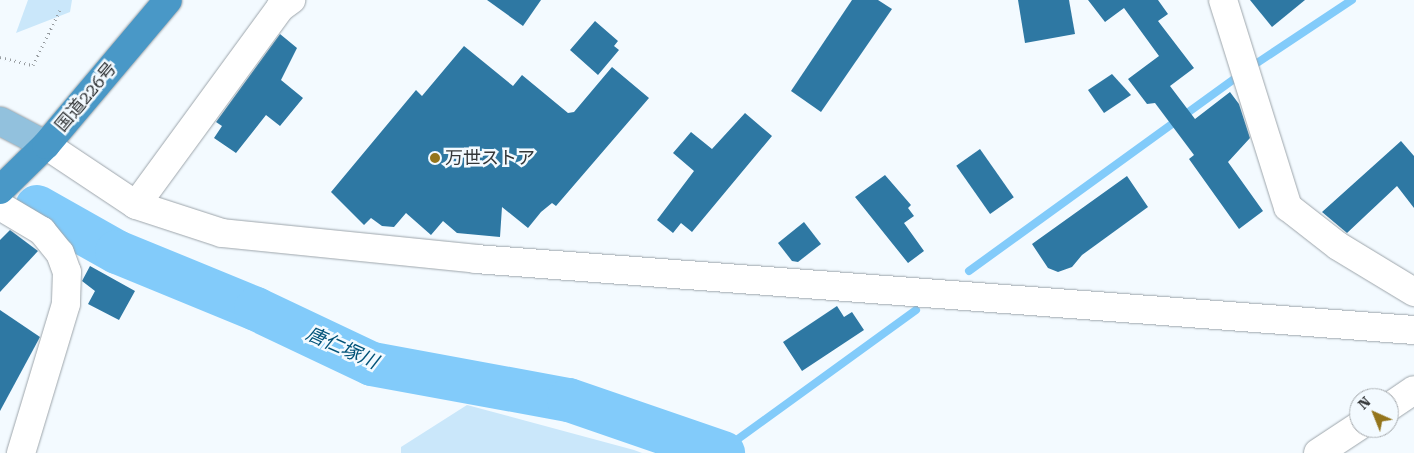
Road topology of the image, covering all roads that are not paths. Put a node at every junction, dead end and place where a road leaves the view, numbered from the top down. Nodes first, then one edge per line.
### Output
1 (168, 0) edge
2 (291, 0) edge
3 (1223, 0) edge
4 (0, 121) edge
5 (46, 145) junction
6 (0, 190) edge
7 (136, 205) junction
8 (0, 206) edge
9 (1414, 292) edge
10 (1406, 328) edge
11 (1414, 390) edge
12 (1399, 400) edge
13 (1349, 433) edge
14 (21, 453) edge
15 (1318, 453) edge

1 - 5 highway, 国道226号
2 - 7 street
3 - 9 street
4 - 5 main road
5 - 6 highway, 国道226号
5 - 7 street
7 - 10 street
8 - 14 street
11 - 12 street
13 - 15 street

